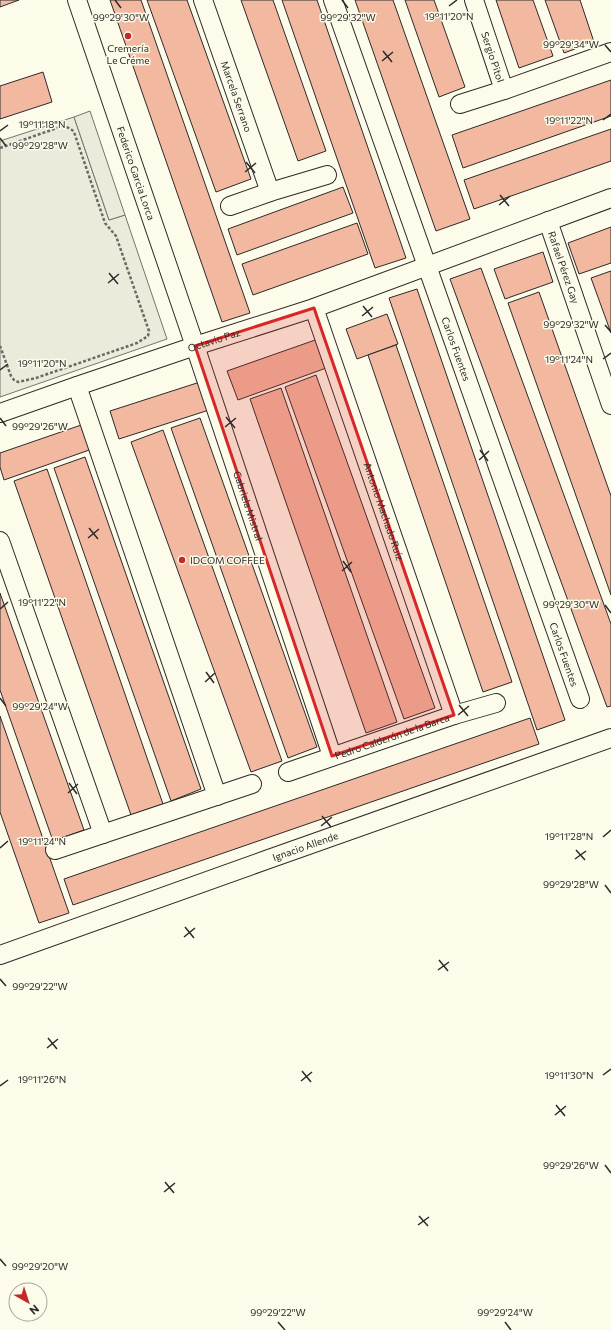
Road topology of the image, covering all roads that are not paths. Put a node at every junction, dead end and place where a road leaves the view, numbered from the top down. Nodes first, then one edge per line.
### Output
1 (77, 0) edge
2 (203, 0) edge
3 (333, 0) edge
4 (474, 0) edge
5 (611, 52) edge
6 (504, 90) junction
7 (460, 104) dead end
8 (327, 175) dead end
9 (270, 192) junction
10 (611, 198) edge
11 (230, 206) dead end
12 (548, 221) junction
13 (428, 267) junction
14 (314, 308) junction
15 (195, 346) junction
16 (77, 386) junction
17 (611, 405) edge
18 (0, 413) edge
19 (0, 541) edge
20 (580, 698) dead end
21 (496, 703) dead end
22 (454, 715) junction
23 (611, 738) edge
24 (332, 756) junction
25 (288, 772) dead end
26 (252, 784) dead end
27 (217, 796) junction
28 (103, 834) junction
29 (55, 850) dead end
30 (0, 955) edge

1 - 15 street, Federico Garcia Lorca
2 - 9 street, Marcela Serrano
3 - 13 street, Carlos Fuentes
4 - 6 street, Sergio Pitol
5 - 6 street
6 - 7 street
8 - 9 street
9 - 11 street
10 - 12 street, Octavio Paz
12 - 13 street, Octavio Paz
12 - 17 street, Rafael Pérez Gay
13 - 14 street, Octavio Paz
13 - 20 street, Carlos Fuentes
14 - 15 street, Octavio Paz
14 - 22 street, Antonio Machado Ruíz
15 - 16 street, Octavio Paz
15 - 24 street, Gabriela Mistral
16 - 18 street, Octavio Paz
16 - 27 street
19 - 28 street
21 - 22 street, Pedro Calderón de la Barca
22 - 24 street, Pedro Calderón de la Barca
23 - 30 street, Ignacio Allende
24 - 25 street, Pedro Calderón de la Barca
26 - 27 street
27 - 28 street
28 - 29 street

